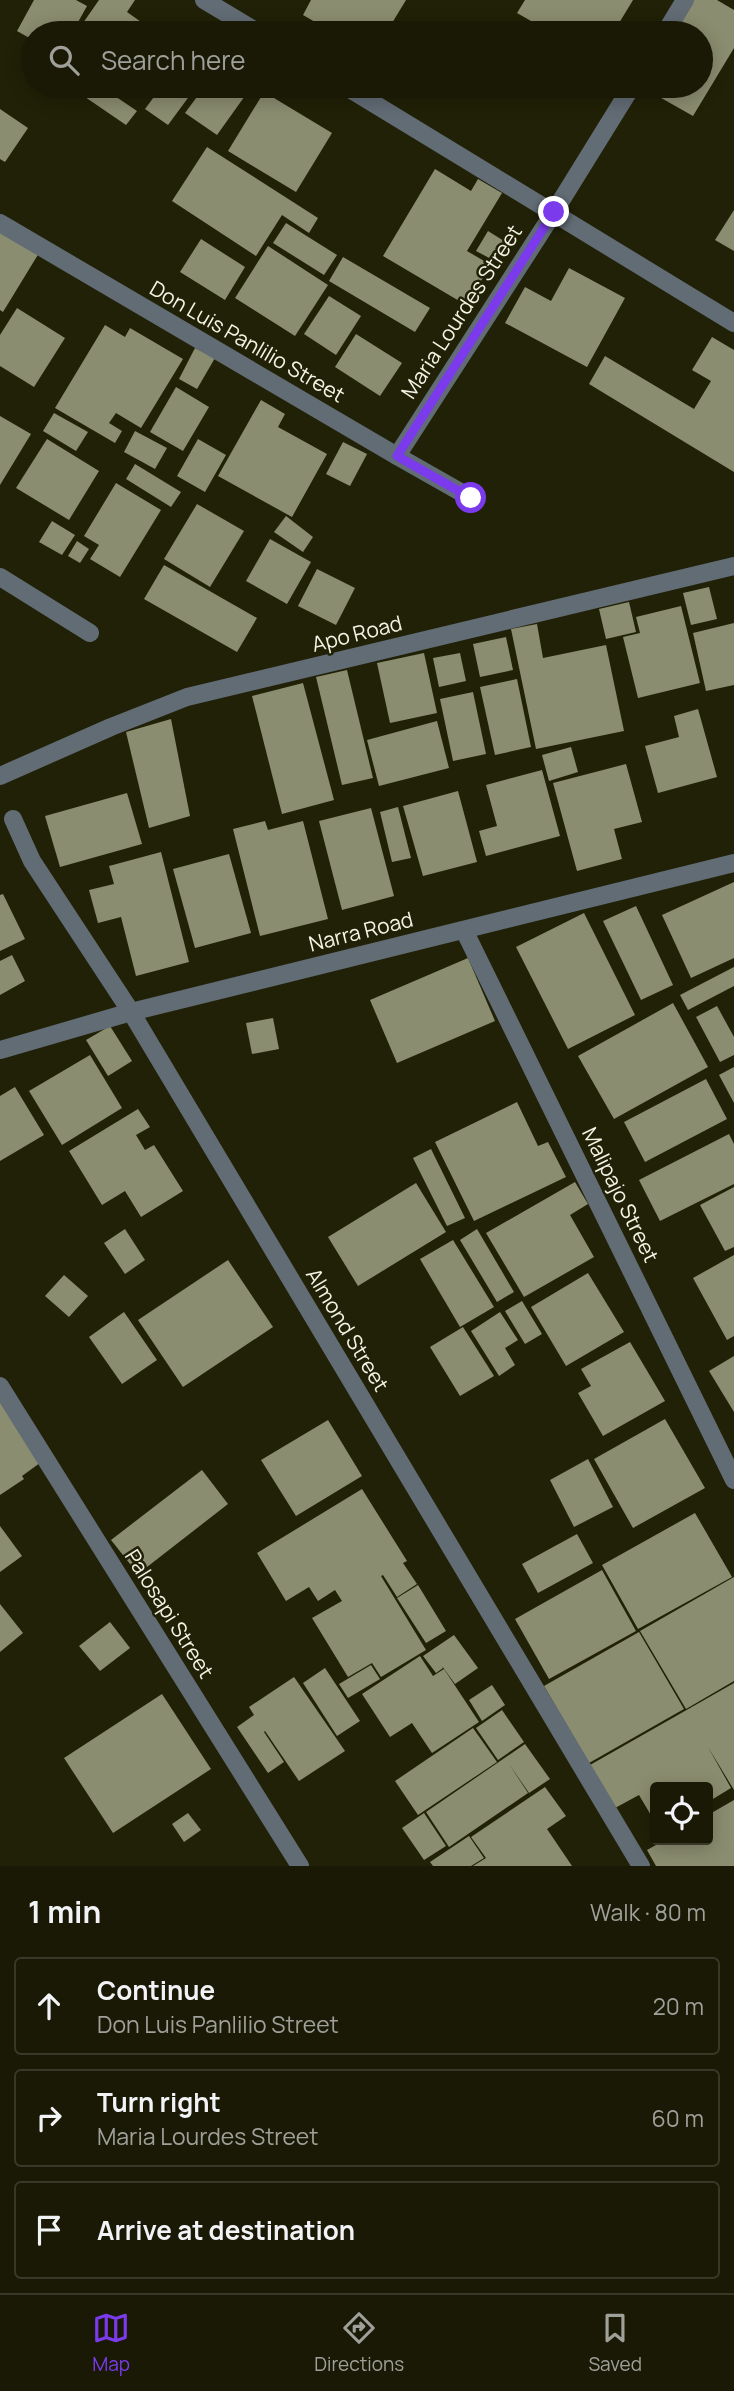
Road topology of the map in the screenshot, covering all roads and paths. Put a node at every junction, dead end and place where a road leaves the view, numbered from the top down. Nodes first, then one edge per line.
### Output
1 (204, 0) edge
2 (685, 0) edge
3 (239, 21) edge
4 (672, 21) edge
5 (365, 98) edge
6 (625, 98) edge
7 (554, 212) junction
8 (0, 223) edge
9 (734, 323) edge
10 (397, 456) junction
11 (471, 498) dead end
12 (734, 566) edge
13 (0, 577) edge
14 (90, 633) dead end
15 (0, 776) edge
16 (13, 819) dead end
17 (734, 863) edge
18 (464, 930) junction
19 (131, 1013) junction
20 (0, 1050) edge
21 (0, 1386) edge
22 (734, 1480) edge
23 (300, 1866) edge
24 (641, 1866) edge

1 - 3 street
2 - 4 street
5 - 7 street
6 - 7 street, Maria Lourdes Street
7 - 9 street
7 - 10 street, Maria Lourdes Street
8 - 10 street, Don Luis Panlilio Street
10 - 11 street, Don Luis Panlilio Street
12 - 15 street, Apo Road
13 - 14 street
16 - 19 street, Almond Street
17 - 18 street, Narra Road
18 - 19 street, Narra Road
18 - 22 street, Malipajo Street
19 - 20 street, Narra Road
19 - 24 street, Almond Street
21 - 23 street, Palosapi Street

